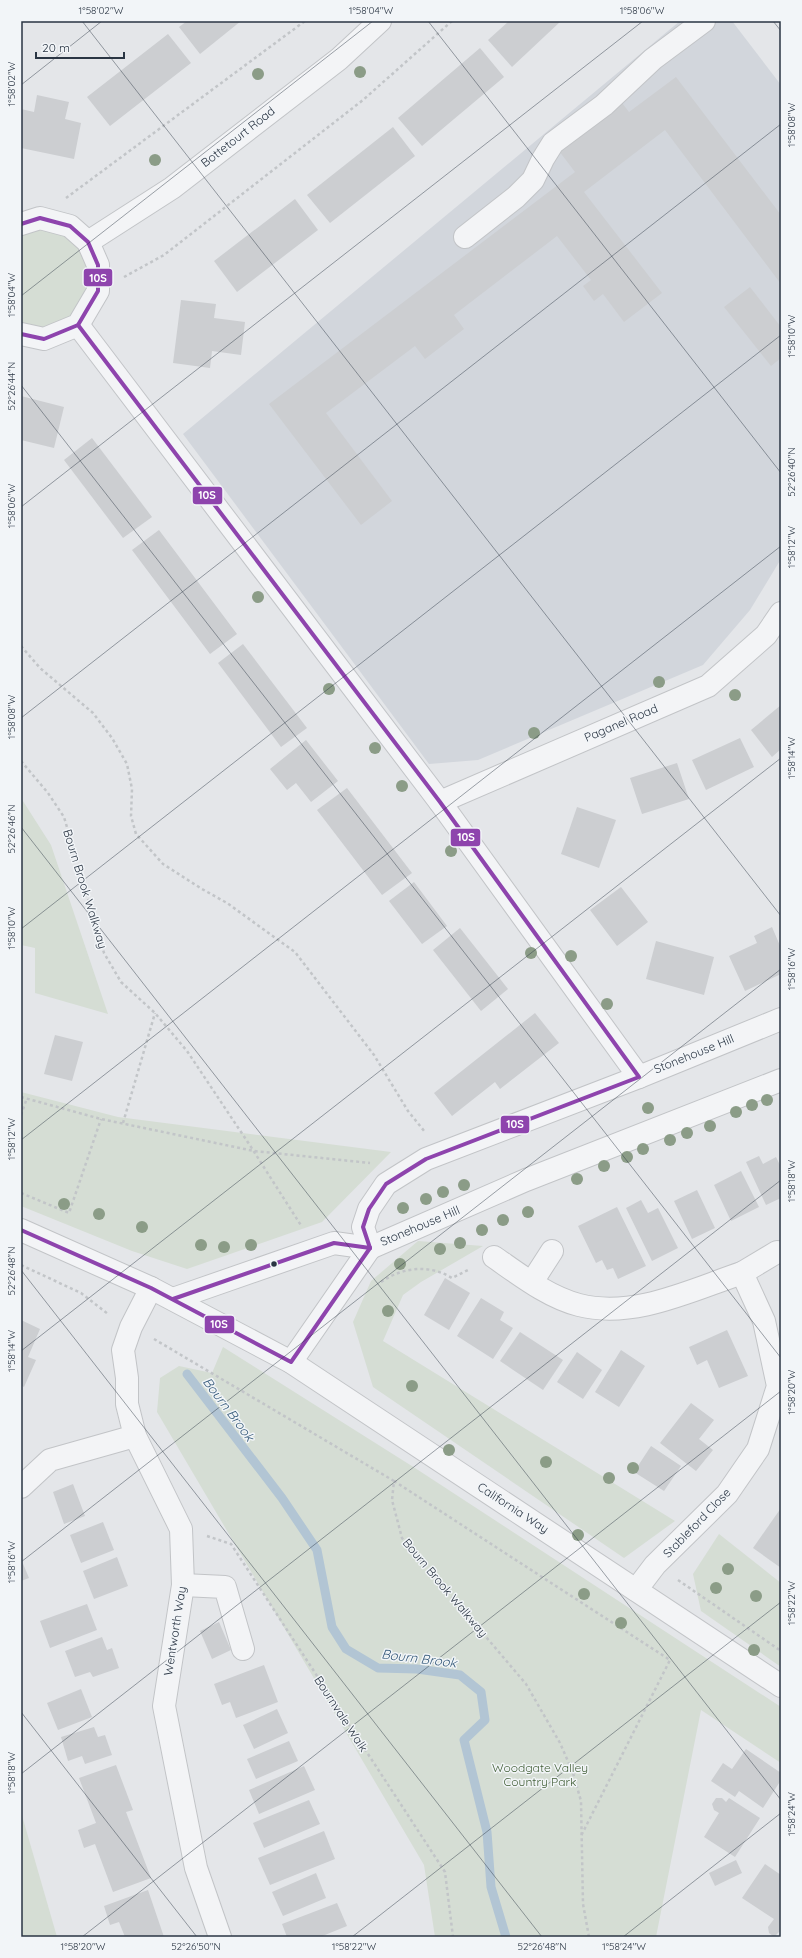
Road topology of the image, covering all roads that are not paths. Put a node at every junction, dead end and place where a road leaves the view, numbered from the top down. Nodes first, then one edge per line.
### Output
1 (380, 21) edge
2 (704, 21) edge
3 (31, 221) edge
4 (465, 237) dead end
5 (88, 242) junction
6 (78, 325) junction
7 (21, 334) edge
8 (781, 613) edge
9 (440, 802) junction
10 (781, 1019) edge
11 (639, 1077) junction
12 (781, 1080) edge
13 (21, 1230) edge
14 (370, 1248) junction
15 (552, 1251) dead end
16 (777, 1252) dead end
17 (494, 1258) road end
18 (742, 1273) junction
19 (532, 1282) junction
20 (151, 1288) junction
21 (173, 1299) junction
22 (290, 1362) junction
23 (135, 1436) junction
24 (21, 1487) edge
25 (183, 1585) junction
26 (636, 1590) junction
27 (243, 1649) dead end
28 (781, 1686) edge
29 (220, 1937) edge

1 - 5 street, Bottetourt Road
2 - 4 street
3 - 5 street
5 - 6 street
6 - 7 street
6 - 9 street
8 - 9 street, Paganel Road
9 - 11 street
10 - 11 street, Stonehouse Hill
11 - 14 street, Stonehouse Hill
12 - 14 street, Stonehouse Hill
13 - 20 street, California Way
14 - 21 street, Stonehouse Hill
14 - 22 street, Stonehouse Hill
15 - 19 street
16 - 18 street
17 - 19 street
18 - 19 street
18 - 26 street, Stableford Close
20 - 21 street, California Way
20 - 23 street, Wentworth Way
21 - 22 street, California Way
22 - 26 street, California Way
23 - 24 street
23 - 25 street, Wentworth Way
25 - 27 street
25 - 29 street, Wentworth Way
26 - 28 street, California Way

